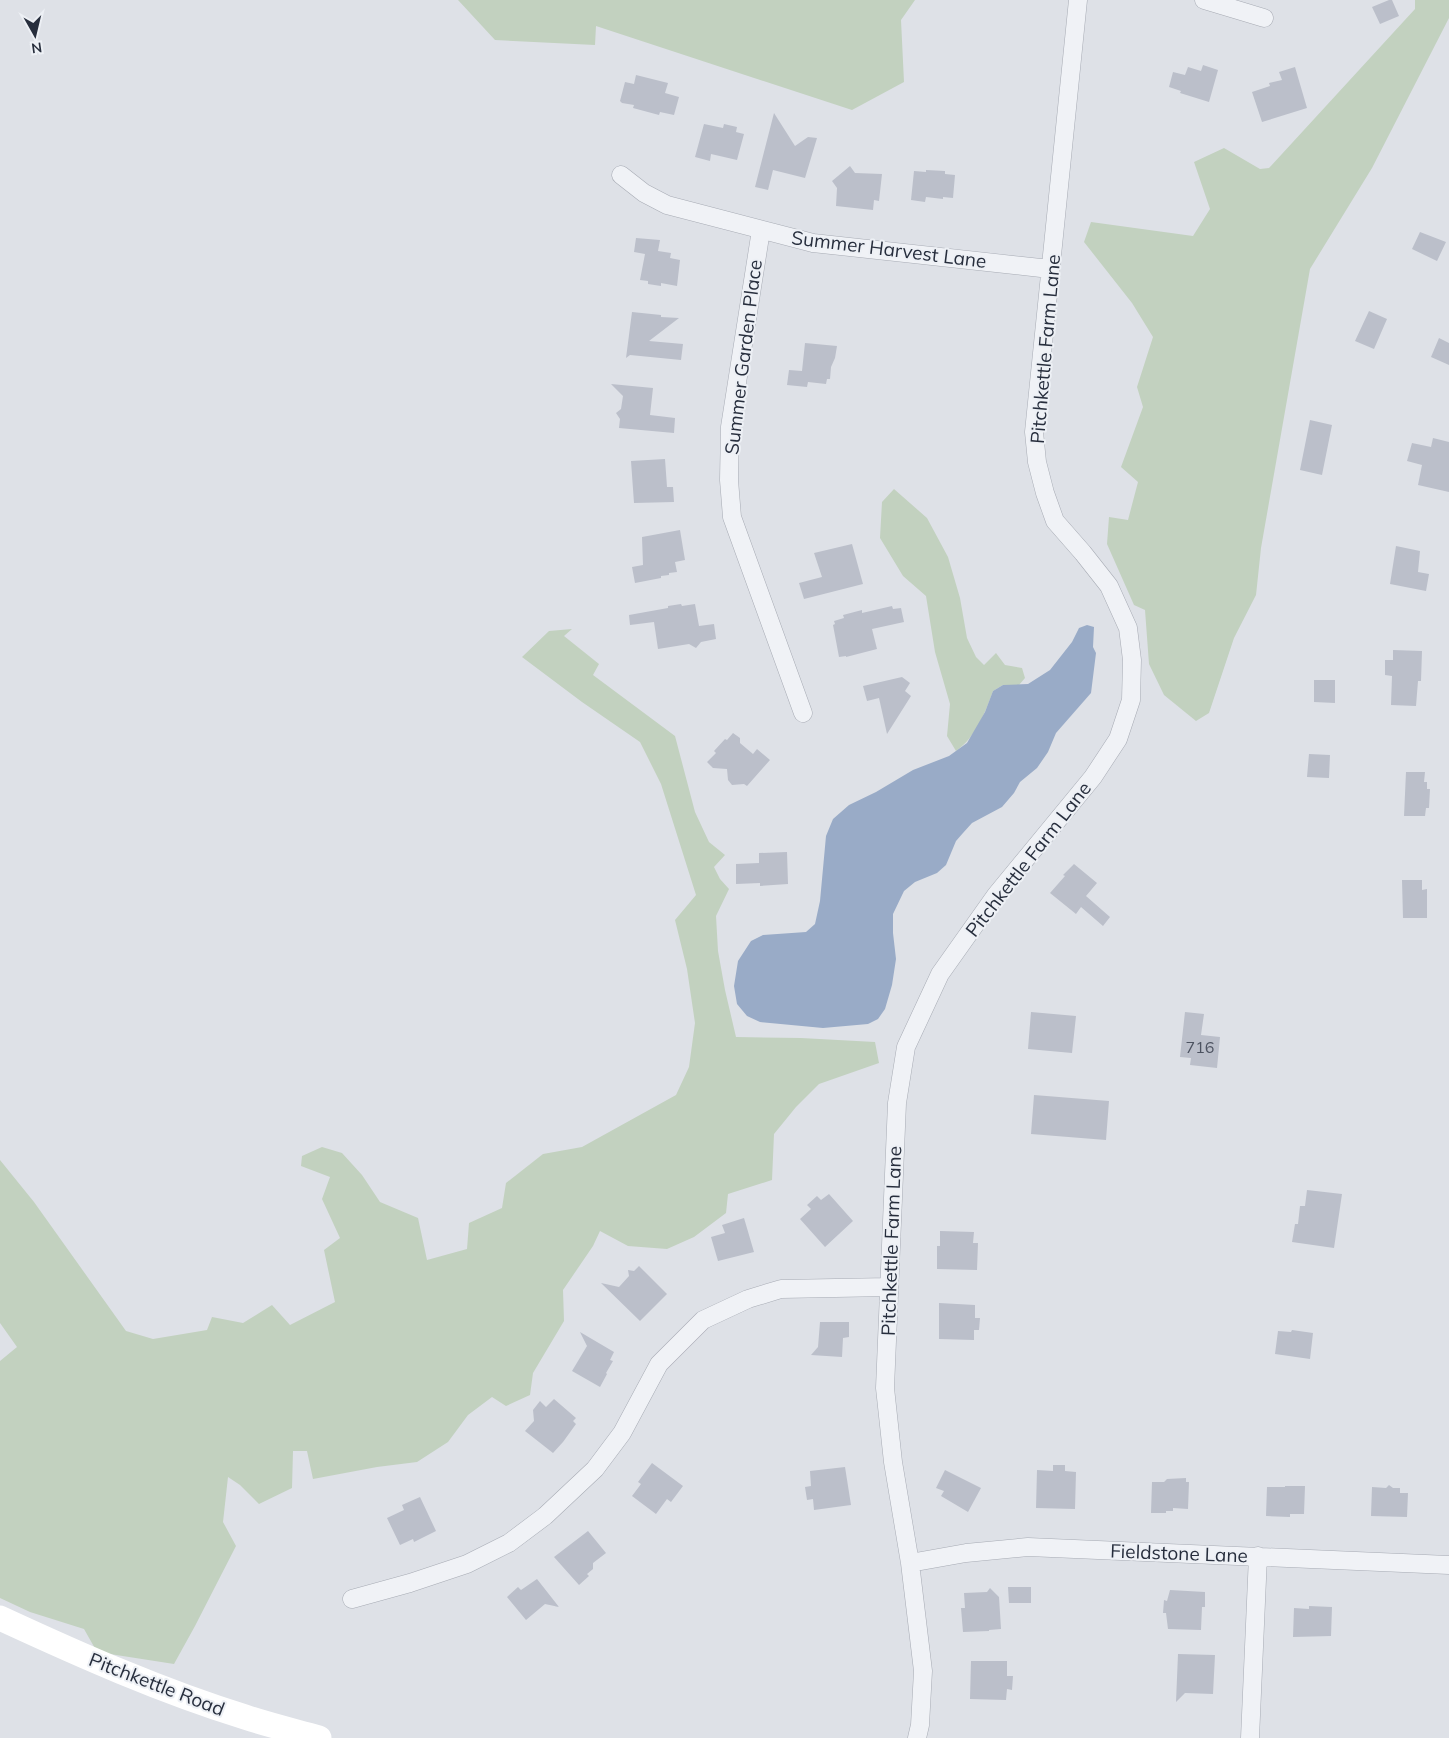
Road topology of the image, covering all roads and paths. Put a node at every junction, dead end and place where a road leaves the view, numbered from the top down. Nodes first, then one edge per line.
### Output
1 (1078, 0) edge
2 (1204, 0) edge
3 (1264, 18) dead end
4 (621, 175) dead end
5 (760, 230) junction
6 (1050, 268) junction
7 (803, 713) dead end
8 (889, 1287) junction
9 (1258, 1556) junction
10 (910, 1563) junction
11 (1449, 1565) edge
12 (352, 1598) dead end
13 (0, 1618) edge
14 (319, 1738) edge
15 (917, 1738) edge
16 (1250, 1738) edge

1 - 6 street, Pitchkettle Farm Lane
2 - 3 street
4 - 5 street, Summer Harvest Lane
5 - 6 street, Summer Harvest Lane
5 - 7 street, Summer Garden Place
6 - 8 street, Pitchkettle Farm Lane
8 - 10 street, Pitchkettle Farm Lane
8 - 12 street
9 - 10 street, Fieldstone Lane
9 - 11 street, Fieldstone Lane
9 - 16 street
10 - 15 street, Pitchkettle Farm Lane
13 - 14 main road, Pitchkettle Road

